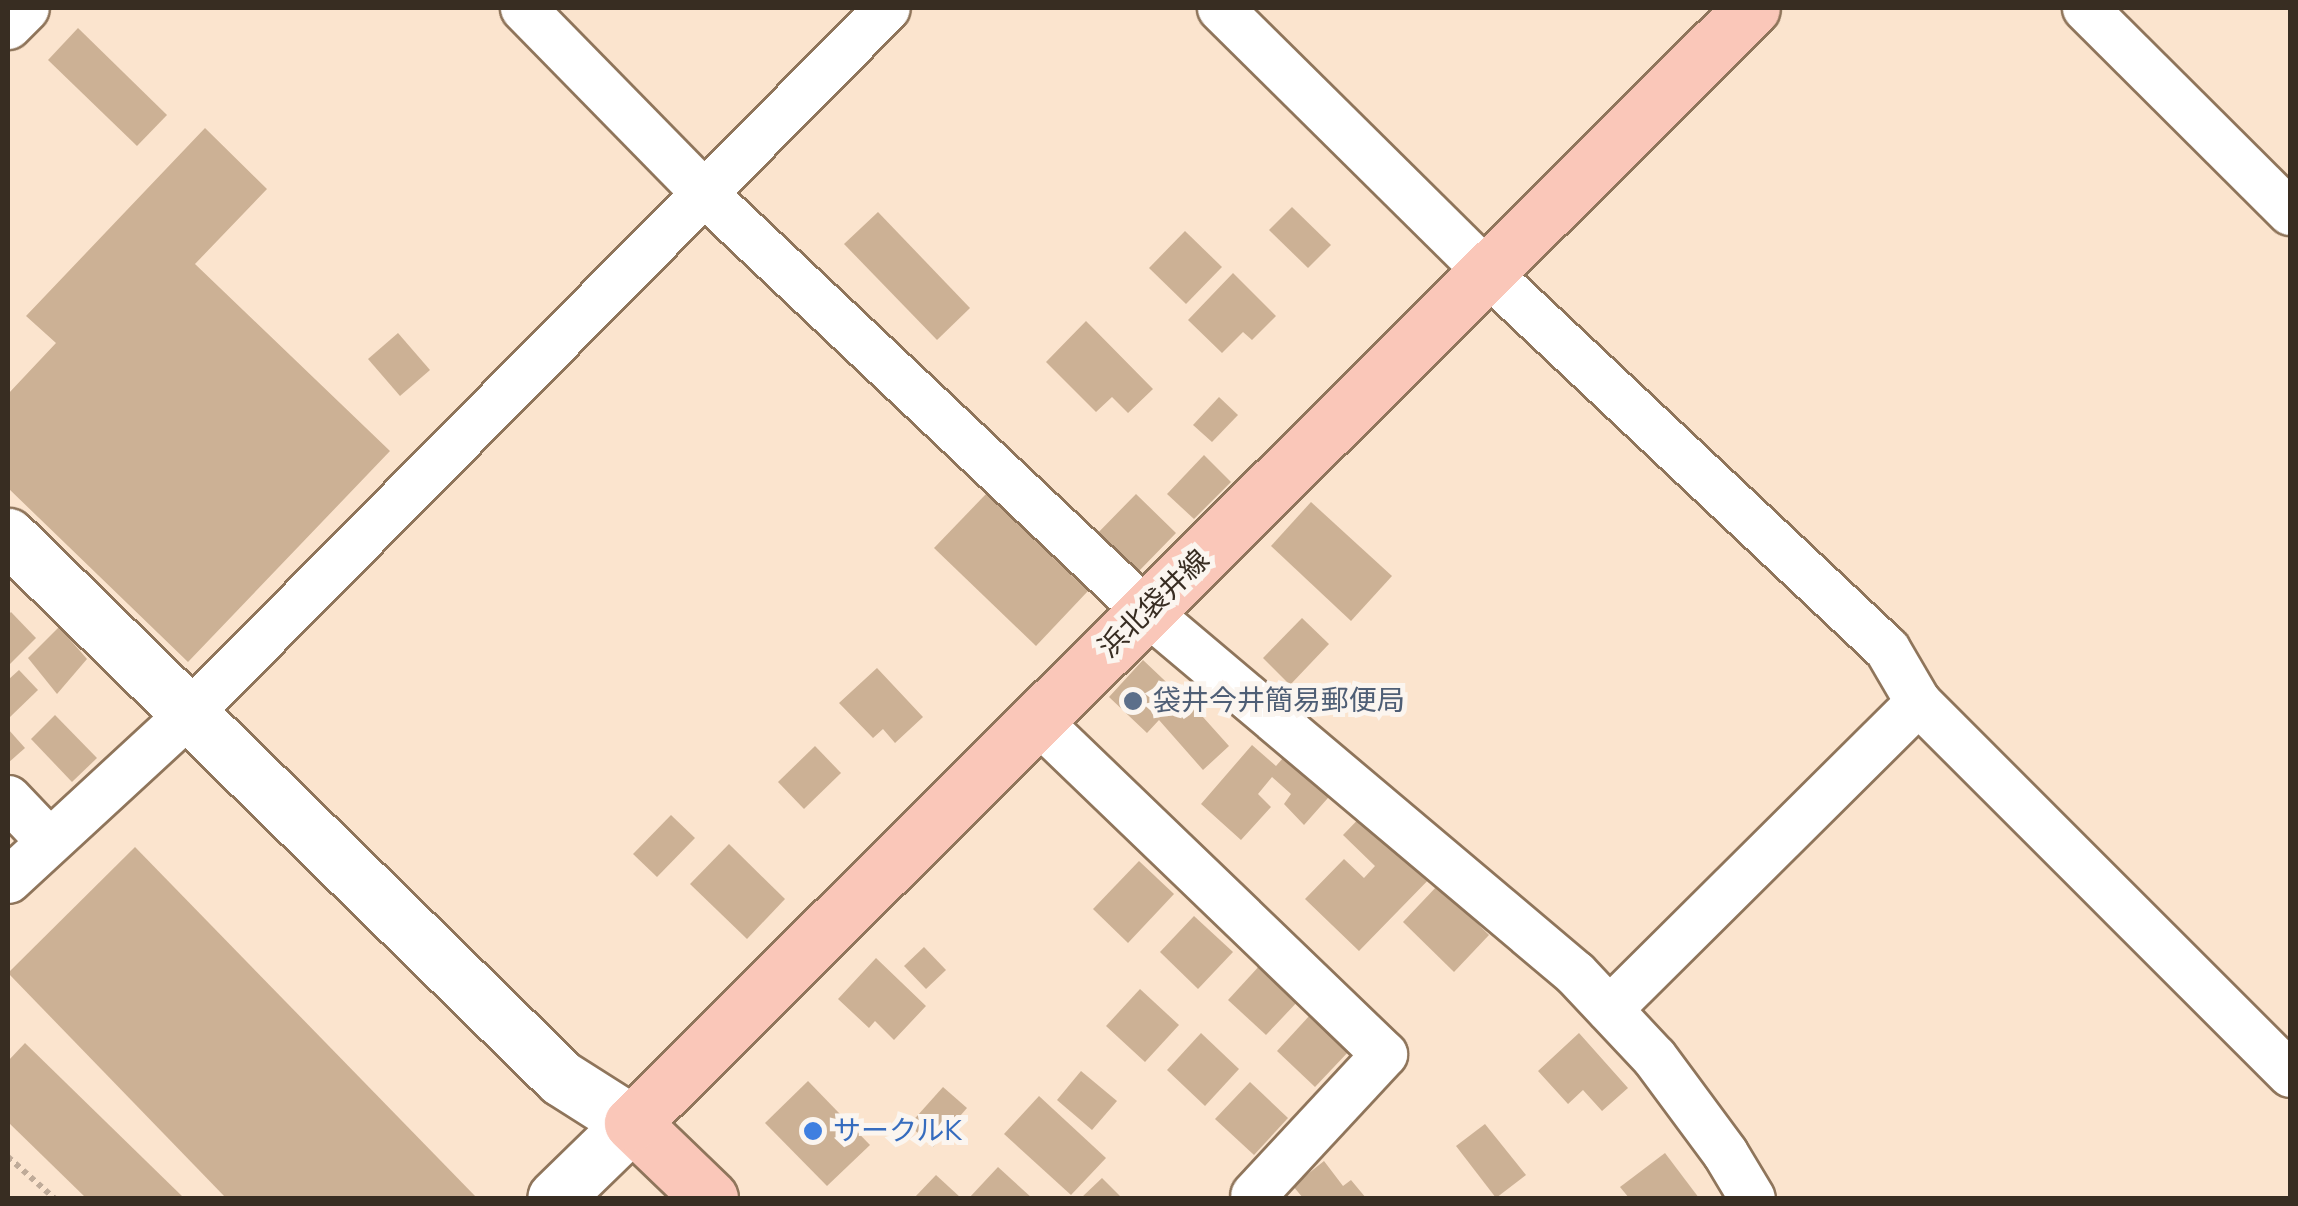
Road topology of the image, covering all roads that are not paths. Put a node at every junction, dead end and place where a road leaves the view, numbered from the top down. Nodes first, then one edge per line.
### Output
1 (26, 8) edge
2 (522, 8) edge
3 (887, 8) edge
4 (1220, 8) edge
5 (1752, 8) edge
6 (2085, 8) edge
7 (8, 26) edge
8 (705, 194) junction
9 (2290, 212) edge
10 (1488, 274) junction
11 (8, 536) edge
12 (1147, 612) junction
13 (1918, 702) junction
14 (188, 714) junction
15 (1036, 719) junction
16 (8, 798) edge
17 (49, 841) junction
18 (8, 880) edge
19 (1609, 1009) junction
20 (2290, 1074) edge
21 (632, 1123) junction
22 (1253, 1195) dead end
23 (555, 1198) edge
24 (710, 1198) edge
25 (1752, 1198) edge

1 - 7 street
2 - 8 street
3 - 8 street
4 - 10 street
5 - 10 main road, 浜北袋井線
6 - 9 street
8 - 12 street
8 - 14 street
10 - 12 main road, 浜北袋井線
10 - 13 street
11 - 14 street
12 - 15 main road, 浜北袋井線
12 - 19 street
13 - 19 street
13 - 20 street
14 - 17 street
14 - 21 street
15 - 21 main road, 浜北袋井線
15 - 22 street
16 - 17 street
17 - 18 street
19 - 25 street
21 - 23 street
21 - 24 main road

